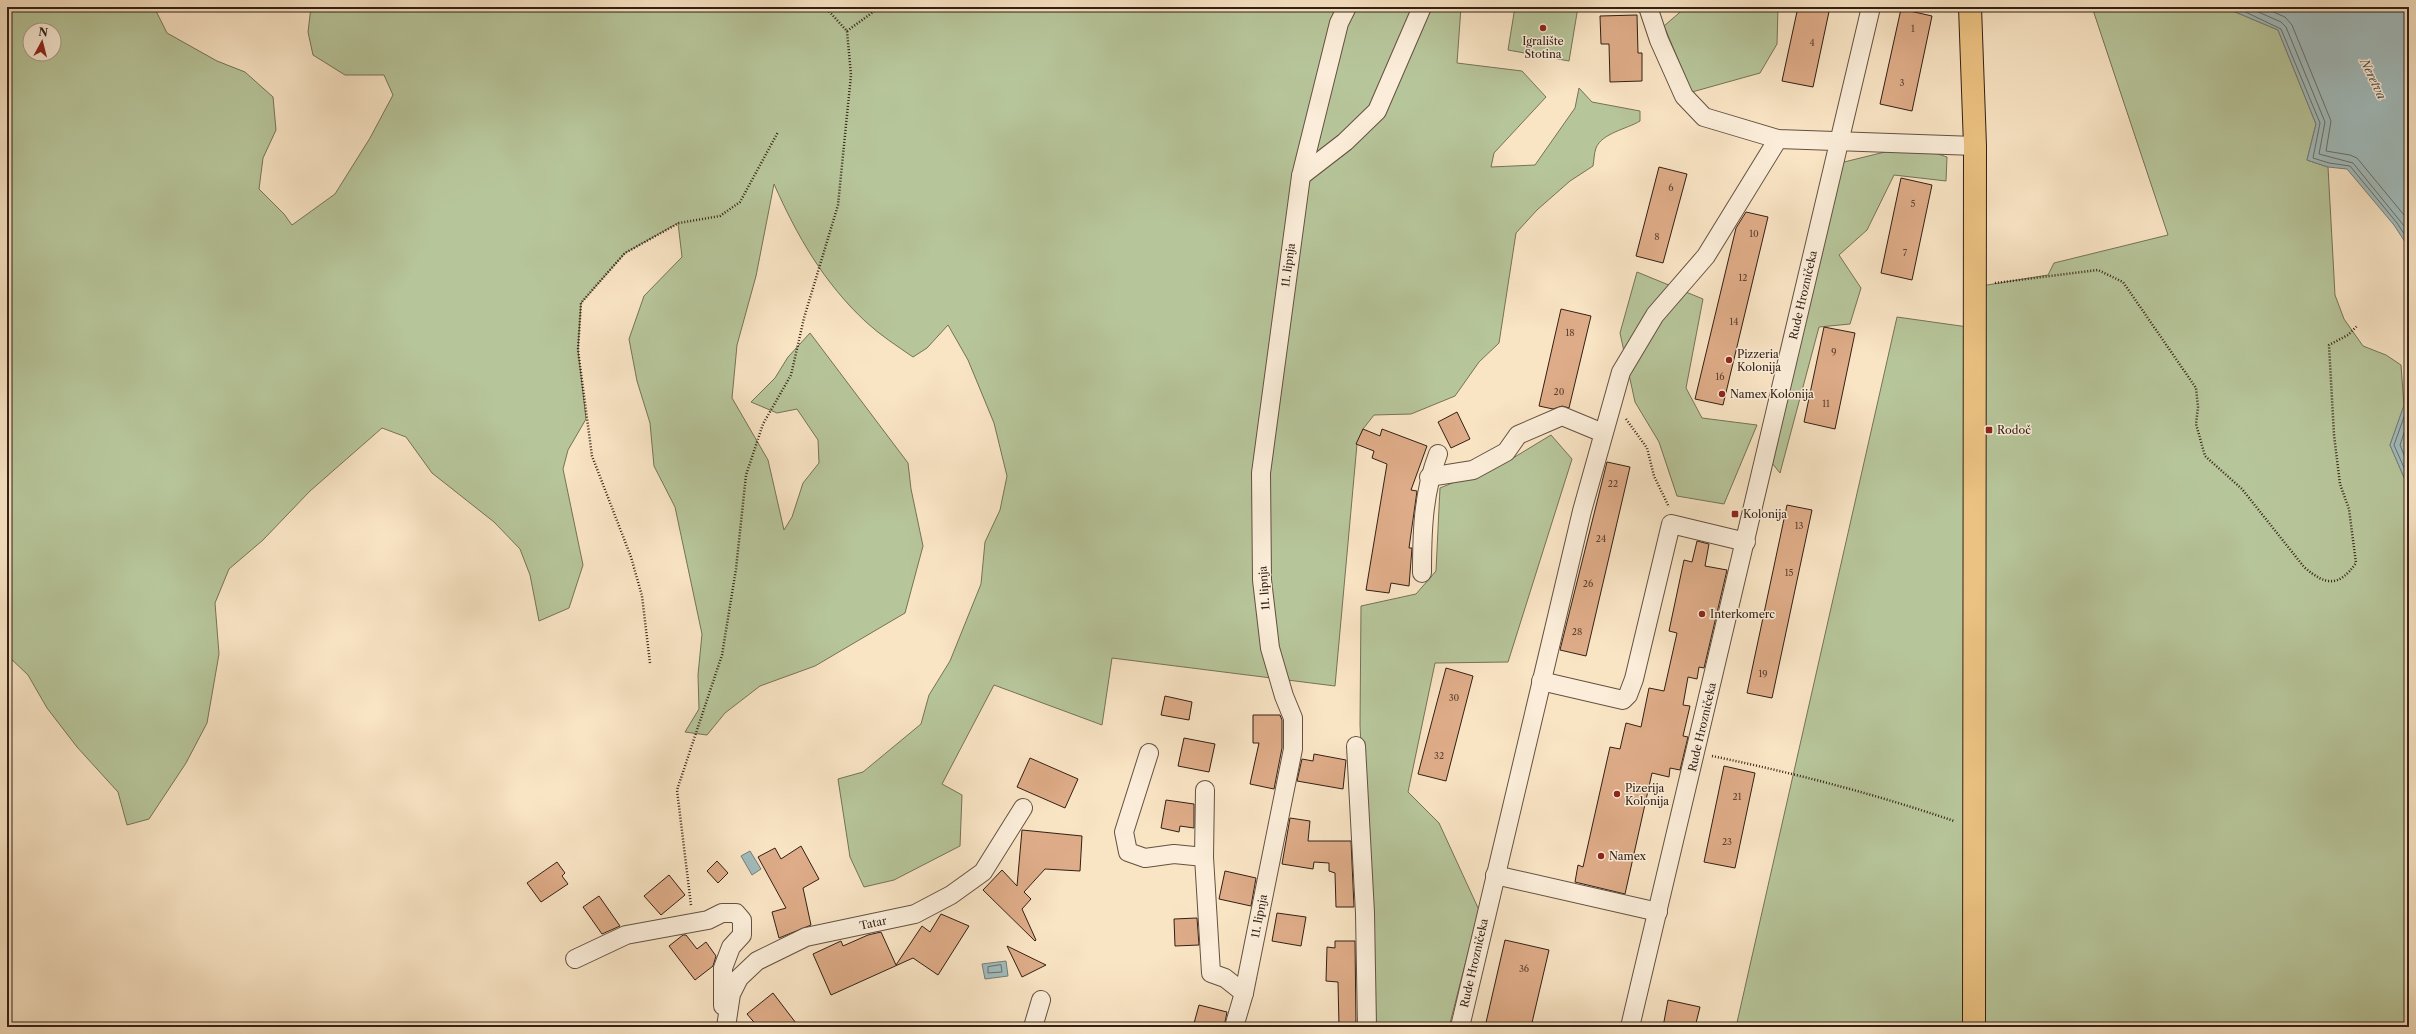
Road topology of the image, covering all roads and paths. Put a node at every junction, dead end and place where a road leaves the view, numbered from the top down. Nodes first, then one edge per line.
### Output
1 (825, 7) edge
2 (880, 7) edge
3 (1347, 7) edge
4 (1422, 7) edge
5 (1648, 7) edge
6 (1871, 7) edge
7 (1970, 7) edge
8 (847, 31) junction
9 (778, 132) dead end
10 (1778, 139) junction
11 (1838, 142) junction
12 (1975, 146) junction
13 (1301, 176) junction
14 (1975, 287) junction
15 (2357, 326) dead end
16 (1612, 402) junction
17 (1603, 433) junction
18 (1438, 454) dead end
19 (1429, 477) junction
20 (1671, 524) junction
21 (1746, 542) junction
22 (1422, 573) dead end
23 (650, 663) dead end
24 (1541, 681) junction
25 (1356, 746) dead end
26 (1148, 753) dead end
27 (1696, 753) junction
28 (1205, 790) dead end
29 (1023, 808) dead end
30 (1973, 828) junction
31 (1204, 857) junction
32 (1494, 875) junction
33 (1658, 912) junction
34 (693, 922) junction
35 (575, 959) dead end
36 (1244, 993) junction
37 (1041, 1000) dead end
38 (724, 1027) edge
39 (1033, 1027) edge
40 (1234, 1027) edge
41 (1367, 1027) edge
42 (1460, 1027) edge
43 (1630, 1027) edge
44 (1974, 1027) edge

1 - 8 path
2 - 8 path
3 - 13 street, 11. lipnja
4 - 13 street
5 - 10 street
6 - 11 street, Rude Hrozničeka
7 - 12 main road
8 - 34 path
9 - 23 path
10 - 11 street
10 - 16 street, Rude Hrozničeka
11 - 12 street
11 - 21 street, Rude Hrozničeka
12 - 14 main road
13 - 36 street, 11. lipnja
14 - 15 path
14 - 30 main road
16 - 17 street, Rude Hrozničeka
16 - 20 path
17 - 19 street
17 - 24 street, Rude Hrozničeka
18 - 19 street
19 - 22 street
20 - 21 street
20 - 24 street
21 - 27 street, Rude Hrozničeka
24 - 32 street, Rude Hrozničeka
25 - 41 street
26 - 31 street
27 - 30 path
27 - 33 street, Rude Hrozničeka
28 - 31 street
29 - 38 street, Tatar
30 - 44 main road
31 - 36 street
32 - 33 street
32 - 42 street, Rude Hrozničeka
33 - 43 street, Rude Hrozničeka
34 - 35 street, Tatar
34 - 38 street, Tatar
36 - 40 street, 11. lipnja
37 - 39 street

